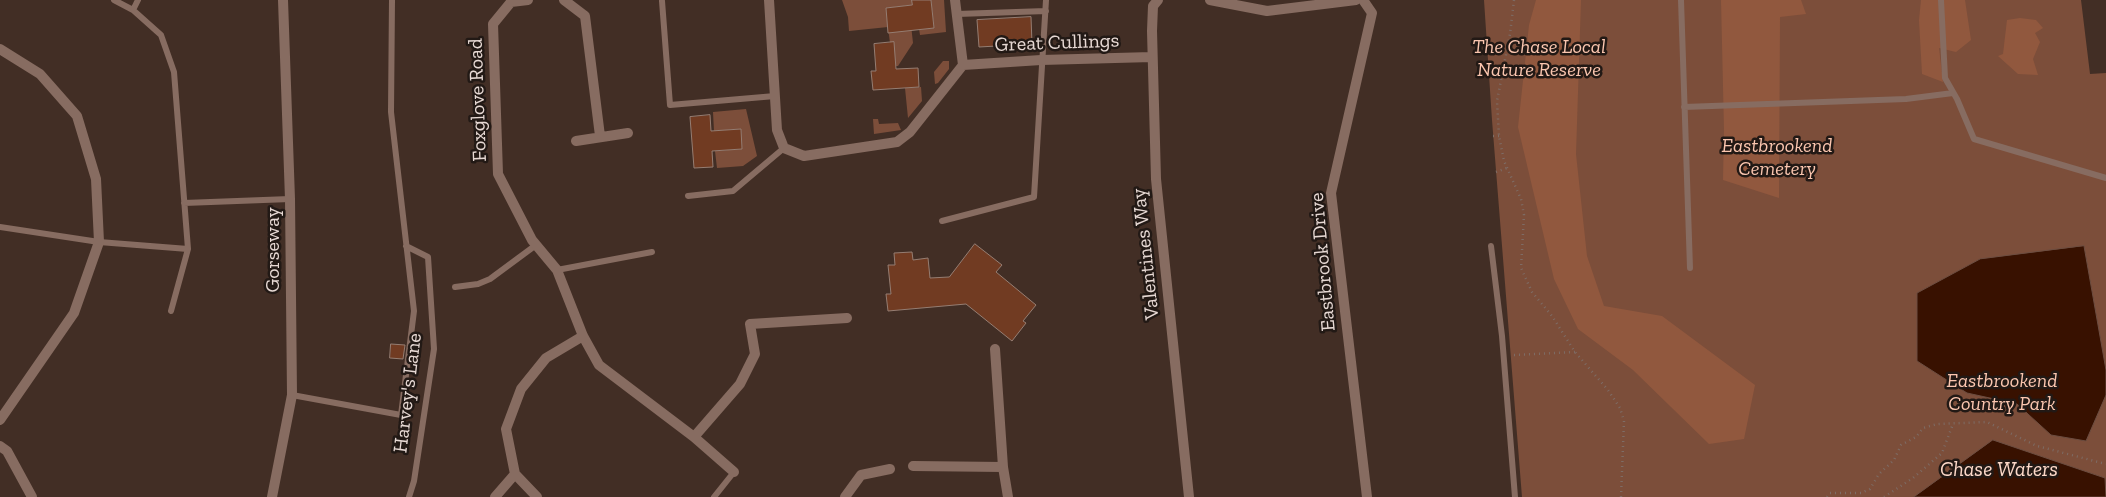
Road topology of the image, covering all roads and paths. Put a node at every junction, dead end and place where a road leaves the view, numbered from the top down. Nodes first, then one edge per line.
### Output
1 (114, 0) edge
2 (138, 0) edge
3 (284, 0) edge
4 (392, 0) edge
5 (528, 0) edge
6 (564, 0) edge
7 (769, 0) edge
8 (956, 0) edge
9 (1046, 0) edge
10 (1210, 0) edge
11 (1356, 0) edge
12 (1363, 0) edge
13 (1514, 0) edge
14 (1681, 0) edge
15 (1941, 0) edge
16 (662, 1) edge
17 (1155, 3) edge
18 (133, 10) junction
19 (1046, 11) junction
20 (957, 14) junction
21 (0, 49) edge
22 (1152, 58) junction
23 (1041, 60) junction
24 (963, 65) junction
25 (1489, 75) dead end
26 (1502, 78) junction
27 (1954, 93) junction
28 (775, 96) junction
29 (1684, 107) junction
30 (628, 132) dead end
31 (600, 136) junction
32 (1493, 136) dead end
33 (1499, 136) junction
34 (576, 142) dead end
35 (784, 148) junction
36 (1507, 168) junction
37 (1496, 172) dead end
38 (2106, 178) edge
39 (688, 196) dead end
40 (290, 199) junction
41 (184, 203) junction
42 (942, 221) dead end
43 (0, 227) edge
44 (99, 242) junction
45 (536, 245) junction
46 (406, 246) junction
47 (1491, 246) dead end
48 (188, 249) junction
49 (652, 252) dead end
50 (1690, 268) dead end
51 (557, 270) junction
52 (455, 287) dead end
53 (171, 311) dead end
54 (847, 318) dead end
55 (583, 336) junction
56 (994, 349) dead end
57 (1575, 352) junction
58 (1503, 356) junction
59 (292, 395) junction
60 (0, 420) edge
61 (1953, 424) junction
62 (694, 437) junction
63 (0, 446) edge
64 (2106, 464) edge
65 (913, 466) dead end
66 (1003, 467) junction
67 (890, 469) dead end
68 (734, 472) joint
69 (515, 474) junction
70 (32, 497) edge
71 (272, 497) edge
72 (409, 497) edge
73 (495, 497) edge
74 (537, 497) edge
75 (714, 497) edge
76 (842, 497) edge
77 (1008, 497) edge
78 (1189, 497) edge
79 (1367, 497) edge
80 (1514, 497) edge
81 (1621, 497) edge
82 (1828, 497) edge
83 (1884, 497) edge

1 - 18 lane
2 - 18 lane
3 - 40 street, Gorseway
4 - 46 lane
5 - 45 street, Foxglove Road
6 - 31 street
7 - 28 street
8 - 20 street
9 - 19 lane
10 - 11 street
12 - 79 street, Eastbrook Drive
13 - 26 path
14 - 29 lane
15 - 27 lane
16 - 28 lane
17 - 22 street, Valentines Way
18 - 41 lane
19 - 20 lane
19 - 23 lane
20 - 24 street
21 - 44 street
22 - 23 street, Great Cullings
22 - 78 street, Valentines Way
23 - 24 street, Great Cullings
23 - 42 lane
24 - 35 street
25 - 26 path
26 - 33 path
27 - 29 lane
27 - 38 lane
28 - 35 street
29 - 50 lane
30 - 31 street
31 - 34 street
32 - 33 path
33 - 36 path
35 - 39 lane
36 - 37 path
36 - 57 path
40 - 41 lane
40 - 59 street, Gorseway
41 - 48 lane
43 - 44 lane
44 - 48 lane
44 - 60 street
45 - 51 street, Foxglove Road
45 - 52 lane
46 - 59 lane
46 - 72 lane, Harvey's Lane
47 - 58 lane
48 - 53 lane
49 - 51 lane
51 - 55 street, Foxglove Road
54 - 62 street
55 - 62 street, Foxglove Road
55 - 69 street
56 - 66 street
57 - 58 path
57 - 81 path
58 - 80 lane
59 - 71 street, Gorseway
61 - 64 path
61 - 82 path
61 - 83 path
62 - 68 street, Foxglove Road
63 - 70 street
65 - 66 street
66 - 77 street
67 - 76 street
68 - 75 lane
69 - 73 street
69 - 74 street

